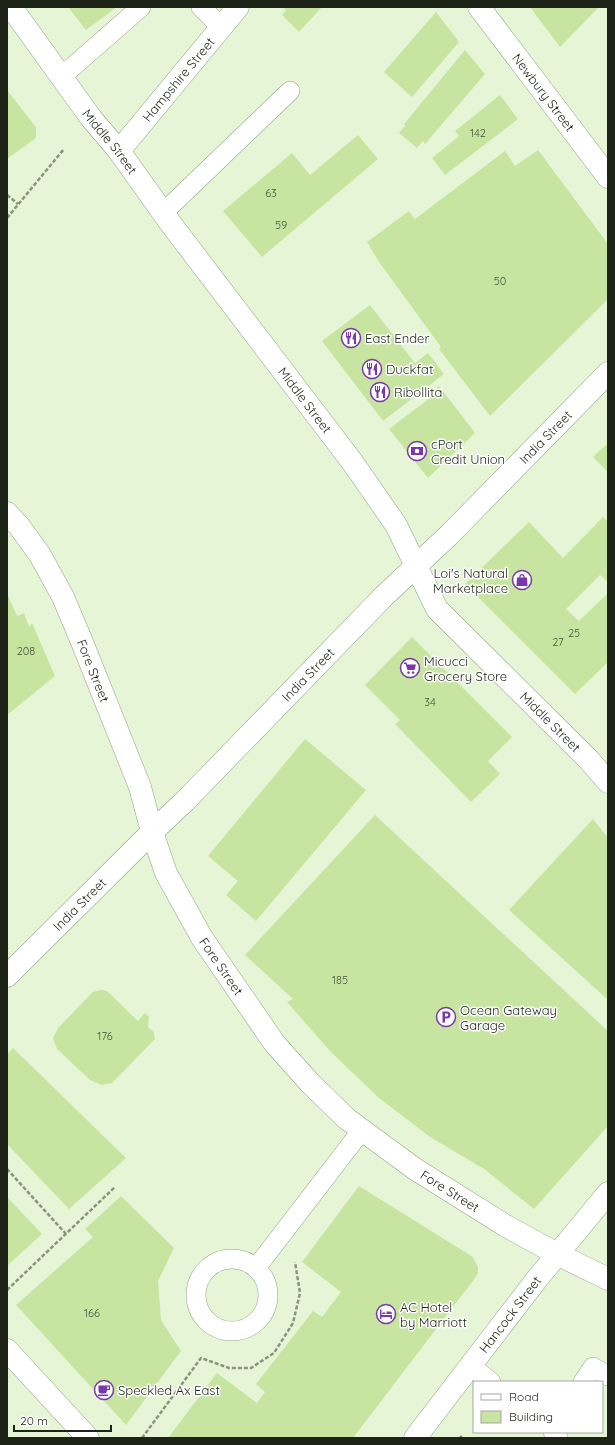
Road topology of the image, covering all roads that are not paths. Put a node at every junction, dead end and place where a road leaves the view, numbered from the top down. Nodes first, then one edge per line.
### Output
1 (141, 7) edge
2 (200, 7) edge
3 (238, 7) edge
4 (479, 7) edge
5 (15, 8) edge
6 (222, 27) junction
7 (62, 77) junction
8 (290, 91) dead end
9 (119, 151) junction
10 (608, 176) edge
11 (163, 213) junction
12 (608, 373) edge
13 (7, 512) edge
14 (416, 566) junction
15 (608, 782) edge
16 (152, 832) junction
17 (7, 976) edge
18 (362, 1130) junction
19 (608, 1193) edge
20 (556, 1254) junction
21 (256, 1268) dead end
22 (608, 1279) edge
23 (7, 1350) edge
24 (471, 1366) junction
25 (608, 1376) edge
26 (490, 1381) edge
27 (584, 1381) edge
28 (88, 1438) edge
29 (415, 1438) edge

1 - 7 lane
2 - 6 lane
3 - 6 street, Hampshire Street
4 - 10 street, Newbury Street
5 - 7 street, Middle Street
6 - 9 street, Hampshire Street
7 - 9 street, Middle Street
8 - 11 lane
9 - 11 street, Middle Street
11 - 14 street, Middle Street
12 - 14 street, India Street
13 - 16 street, Fore Street
14 - 15 street, Middle Street
14 - 16 street, India Street
16 - 17 street, India Street
16 - 18 street, Fore Street
18 - 20 street, Fore Street
18 - 21 lane
19 - 20 street, Hancock Street
20 - 22 street, Fore Street
20 - 24 street, Hancock Street
23 - 28 street
24 - 26 lane
24 - 29 street, Hancock Street
25 - 27 lane

